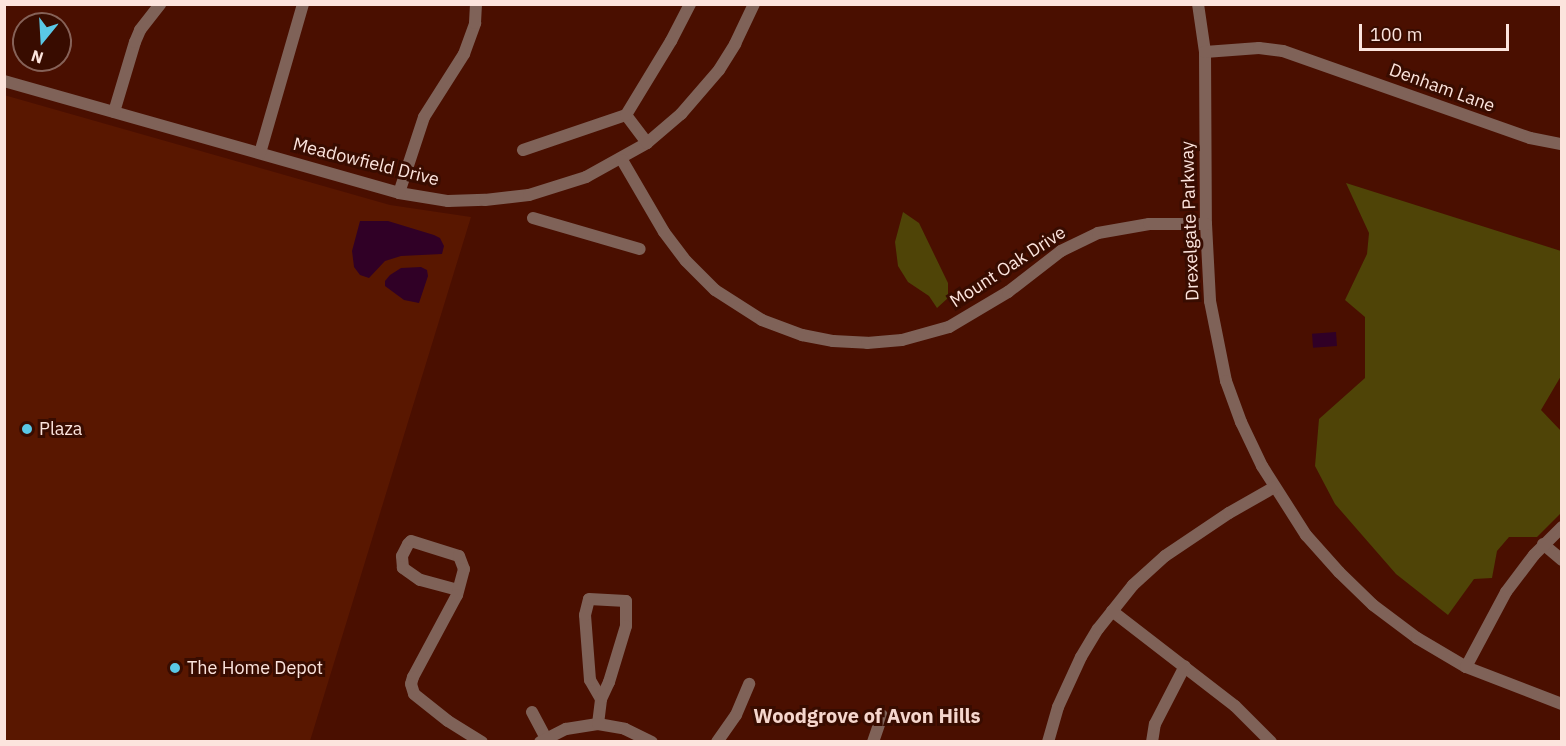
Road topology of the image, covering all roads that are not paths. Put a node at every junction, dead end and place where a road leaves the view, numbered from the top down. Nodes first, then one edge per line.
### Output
1 (160, 4) edge
2 (303, 4) edge
3 (476, 4) edge
4 (690, 4) edge
5 (754, 4) edge
6 (1198, 4) edge
7 (1205, 52) junction
8 (4, 81) edge
9 (114, 112) junction
10 (626, 115) junction
11 (647, 143) junction
12 (1562, 144) edge
13 (523, 150) dead end
14 (260, 153) junction
15 (622, 159) junction
16 (399, 193) junction
17 (533, 218) dead end
18 (1206, 224) junction
19 (640, 249) dead end
20 (1273, 488) junction
21 (1562, 527) edge
22 (1543, 544) junction
23 (1562, 560) edge
24 (458, 590) junction
25 (1112, 611) junction
26 (1185, 666) junction
27 (1466, 666) junction
28 (749, 684) dead end
29 (601, 699) junction
30 (1562, 704) edge
31 (532, 712) dead end
32 (882, 716) dead end
33 (598, 724) junction
34 (543, 740) edge
35 (482, 741) edge
36 (652, 741) edge
37 (717, 741) edge
38 (873, 741) edge
39 (1048, 741) edge
40 (1152, 741) edge
41 (1271, 741) edge

1 - 9 street
2 - 14 street
3 - 16 street
4 - 10 street
5 - 11 street, Meadowfield Drive
6 - 7 street, Drexelgate Parkway
7 - 12 street, Denham Lane
7 - 18 street, Drexelgate Parkway
8 - 9 street, Meadowfield Drive
9 - 14 street, Meadowfield Drive
10 - 11 street
10 - 13 street
11 - 15 street, Meadowfield Drive
14 - 16 street, Meadowfield Drive
15 - 16 street, Meadowfield Drive
15 - 18 street, Mount Oak Drive
17 - 19 street
18 - 20 street, Drexelgate Parkway
20 - 25 street
20 - 27 street, Drexelgate Parkway
21 - 22 street
22 - 23 street
22 - 27 street
24 - 24 street
24 - 35 street
25 - 26 street
25 - 39 street
26 - 40 street
26 - 41 street
27 - 30 street, Drexelgate Parkway
28 - 37 street
29 - 29 street
29 - 33 street
31 - 34 street
32 - 38 street
33 - 34 street
33 - 36 street

